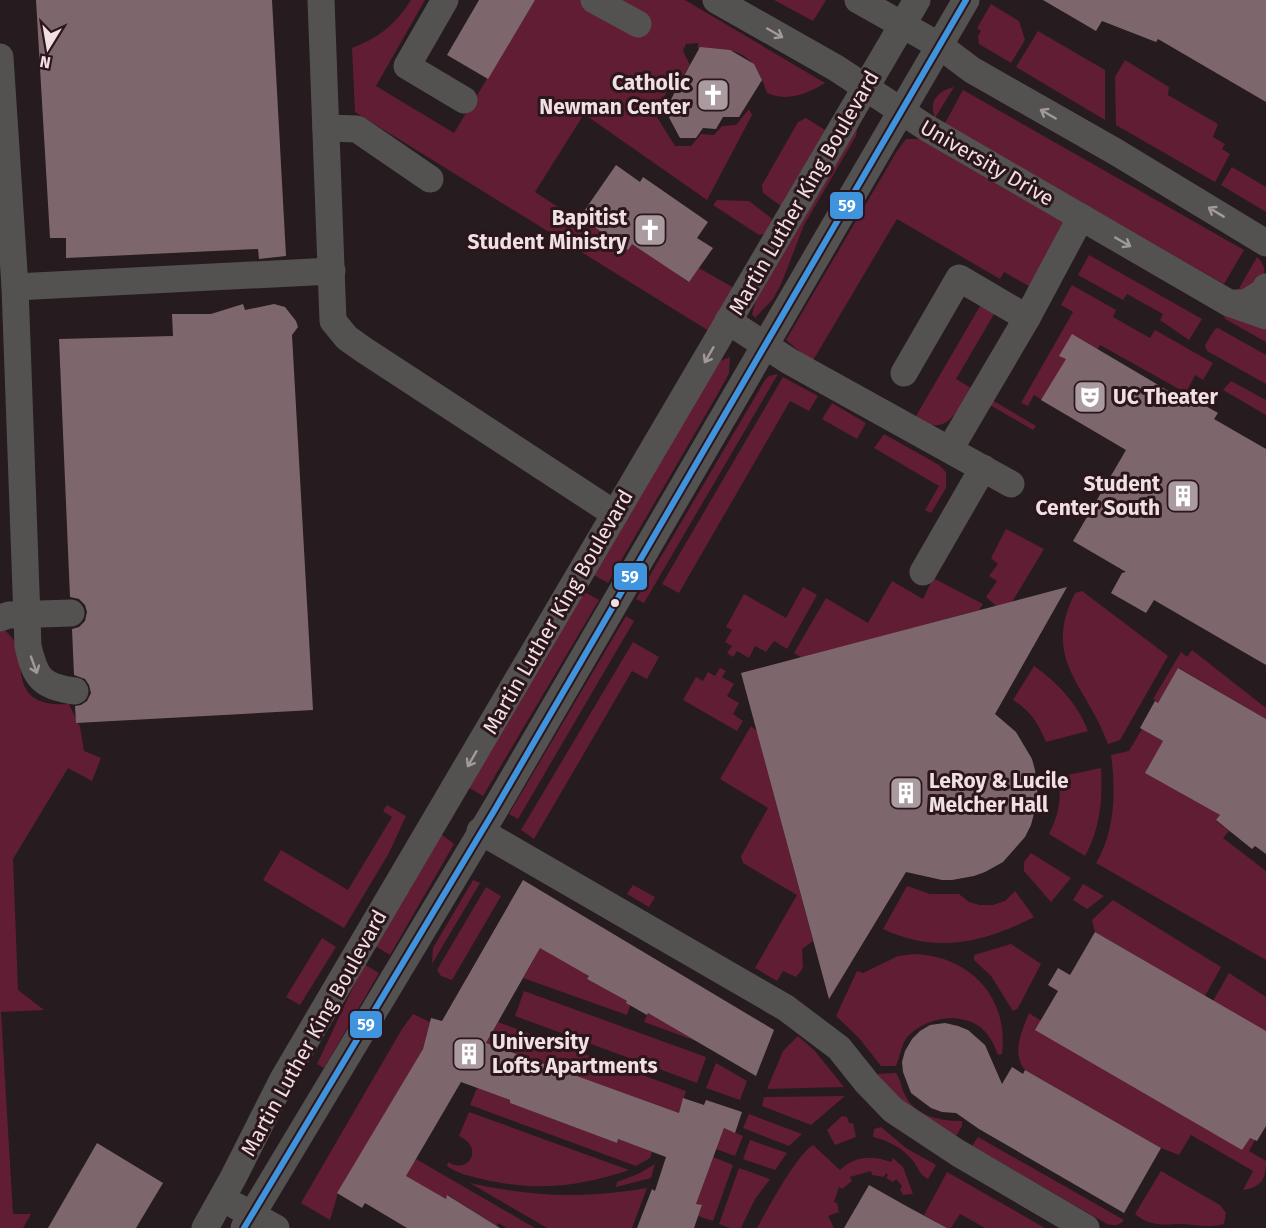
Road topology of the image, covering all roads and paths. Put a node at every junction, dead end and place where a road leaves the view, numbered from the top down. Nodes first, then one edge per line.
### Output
1 (321, 0) edge
2 (446, 0) edge
3 (594, 0) edge
4 (716, 0) edge
5 (858, 0) edge
6 (917, 0) edge
7 (966, 0) edge
8 (638, 24) dead end
9 (903, 25) junction
10 (940, 46) junction
11 (0, 57) edge
12 (866, 87) junction
13 (464, 100) dead end
14 (901, 112) junction
15 (326, 128) junction
16 (430, 179) dead end
17 (5, 204) edge
18 (1081, 217) junction
19 (1266, 242) edge
20 (332, 271) junction
21 (15, 287) junction
22 (1266, 287) edge
23 (1228, 303) junction
24 (1266, 316) edge
25 (1027, 318) junction
26 (728, 321) junction
27 (764, 345) junction
28 (903, 373) dead end
29 (950, 449) junction
30 (983, 468) junction
31 (1011, 484) dead end
32 (615, 514) junction
33 (923, 572) dead end
34 (71, 613) dead end
35 (9, 615) edge
36 (75, 691) dead end
37 (480, 831) junction
38 (222, 1197) junction
39 (247, 1222) edge
40 (204, 1228) edge
41 (276, 1228) edge
42 (1086, 1228) edge

1 - 15 street
2 - 13 street
3 - 8 street
4 -> 12 street, University Drive
5 - 9 street
6 - 9 street, Martin Luther King Boulevard
7 - 10 street, Martin Luther King Boulevard
9 - 10 street
9 - 12 street, Martin Luther King Boulevard
10 - 14 street, Martin Luther King Boulevard
19 -> 10 street
11 - 17 street
12 - 14 street, University Drive
12 - 26 street, Martin Luther King Boulevard
14 - 18 street, University Drive
14 - 27 street, Martin Luther King Boulevard
15 - 16 street
15 - 20 street
17 - 21 street
18 -> 23 street, University Drive
18 - 25 street
20 - 21 street
20 - 32 street
21 - 35 street
22 - 23 street
23 - 24 street, University Drive
25 - 28 street
25 - 29 street
26 - 27 street
26 -> 32 street, Martin Luther King Boulevard
27 - 29 street
27 - 37 street, Martin Luther King Boulevard
29 - 30 street
30 - 31 street
30 - 33 street
32 -> 38 street, Martin Luther King Boulevard
34 - 35 street
35 -> 36 street
37 - 39 street, Martin Luther King Boulevard
37 - 42 street
38 - 39 street
38 - 40 street, Martin Luther King Boulevard
39 - 41 street

